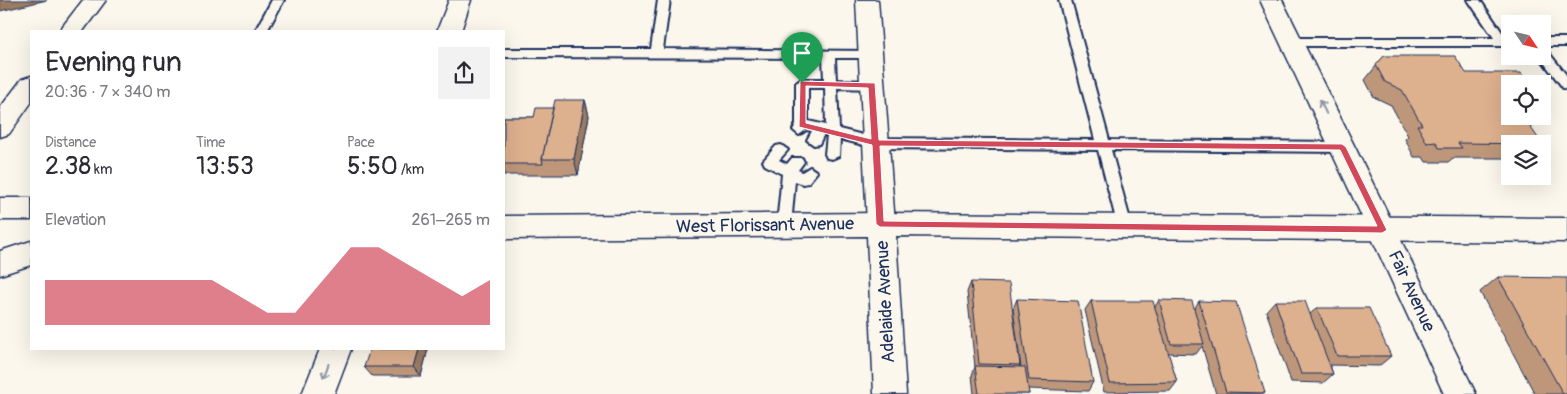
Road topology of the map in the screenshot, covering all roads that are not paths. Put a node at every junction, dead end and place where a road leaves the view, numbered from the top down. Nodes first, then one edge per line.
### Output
1 (95, 0) edge
2 (278, 0) edge
3 (460, 0) edge
4 (664, 0) edge
5 (867, 0) edge
6 (1065, 0) edge
7 (1271, 0) edge
8 (1474, 0) edge
9 (73, 30) edge
10 (262, 30) edge
11 (449, 30) edge
12 (1501, 34) edge
13 (1292, 42) junction
14 (1501, 42) edge
15 (1551, 42) edge
16 (1567, 42) edge
17 (505, 53) edge
18 (656, 54) junction
19 (830, 54) junction
20 (870, 54) junction
21 (1551, 64) edge
22 (830, 84) junction
23 (872, 85) junction
24 (1567, 85) edge
25 (30, 86) edge
26 (0, 127) edge
27 (822, 134) junction
28 (876, 143) junction
29 (1104, 145) junction
30 (1342, 147) junction
31 (781, 150) dead end
32 (832, 154) dead end
33 (793, 167) junction
34 (810, 172) dead end
35 (0, 209) edge
36 (30, 209) edge
37 (880, 224) junction
38 (784, 225) junction
39 (1125, 227) junction
40 (505, 228) edge
41 (1382, 230) junction
42 (1567, 230) edge
43 (30, 254) edge
44 (0, 263) edge
45 (335, 350) edge
46 (318, 394) edge
47 (890, 394) edge
48 (1460, 394) edge

1 - 9 main road
2 - 10 lane
3 - 11 main road
4 - 18 lane
5 - 20 main road, Adelaide Avenue
6 - 29 lane
7 - 13 main road, Fair Avenue
8 - 12 lane
13 - 14 lane
30 -> 13 main road, Fair Avenue
15 - 16 lane
17 - 18 lane
18 - 19 lane
19 - 20 lane
19 - 22 lane
20 - 23 main road, Adelaide Avenue
21 - 24 lane
22 - 23 lane
22 - 27 lane
22 - 27 lane
23 - 28 main road, Adelaide Avenue
25 - 26 main road
27 - 28 lane
27 - 32 lane
28 - 29 lane
28 - 37 main road, Adelaide Avenue
29 - 30 lane
29 - 39 lane
30 - 41 main road, Fair Avenue
31 - 33 lane
33 - 34 lane
33 - 38 lane
35 - 36 main road
37 - 38 main road, West Florissant Avenue
37 - 39 main road, West Florissant Avenue
37 - 47 main road, Adelaide Avenue
38 - 40 main road, West Florissant Avenue
39 - 41 main road, West Florissant Avenue
41 - 42 main road, West Florissant Avenue
41 - 48 main road, Fair Avenue
43 - 44 main road
45 -> 46 main road

